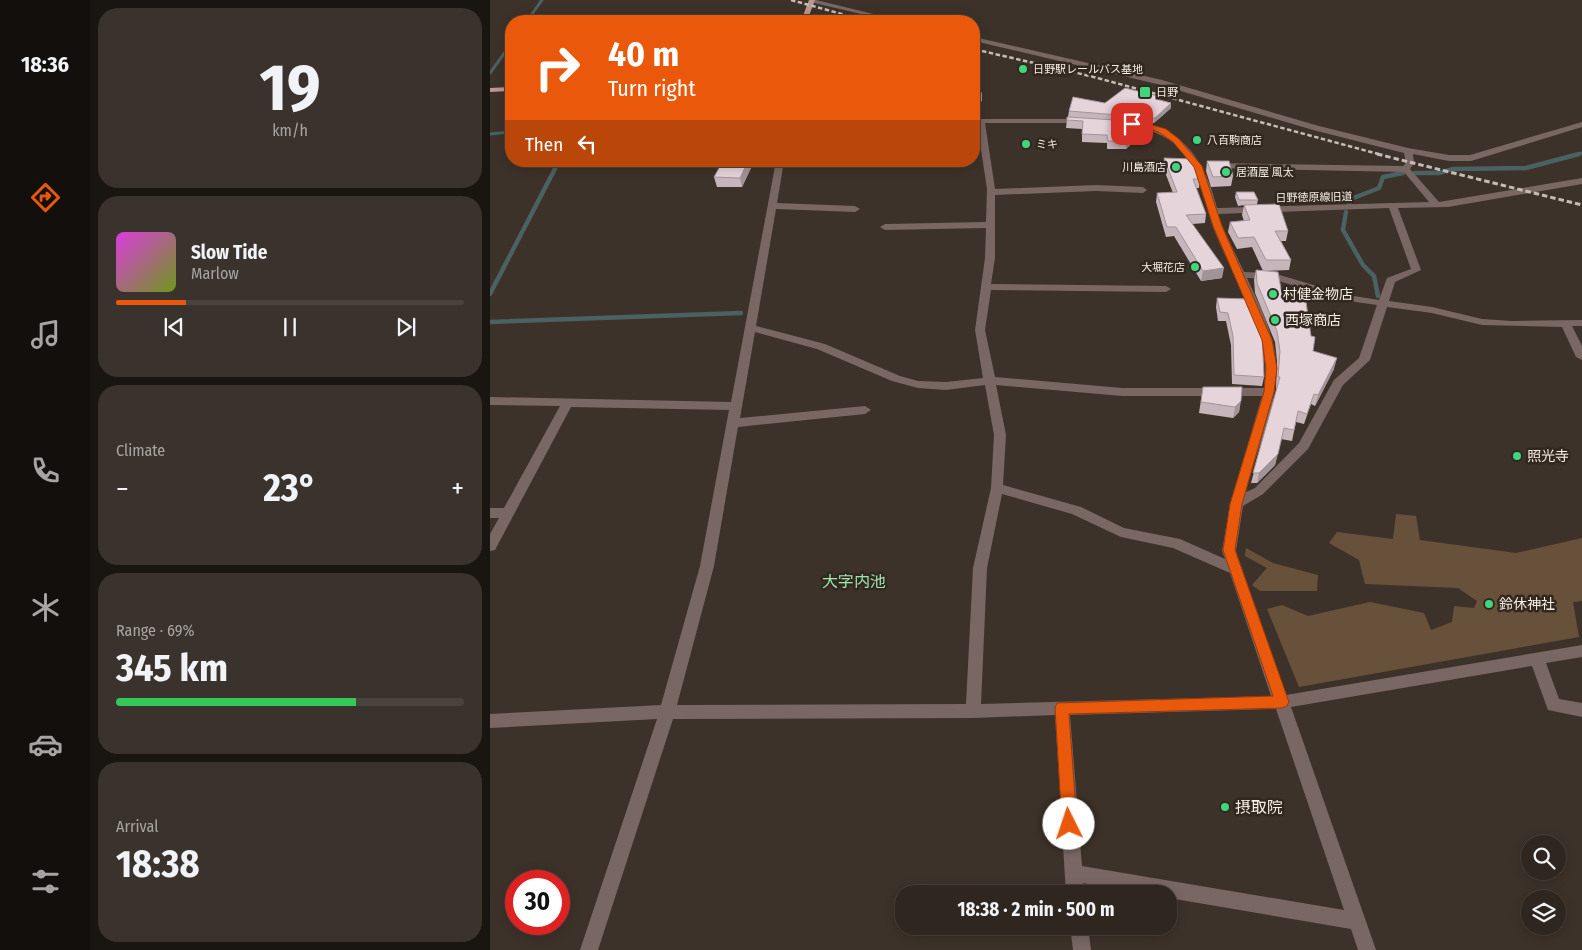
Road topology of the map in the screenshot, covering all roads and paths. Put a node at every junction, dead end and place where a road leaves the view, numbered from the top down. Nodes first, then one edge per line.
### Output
1 (812, 0) edge
2 (806, 15) edge
3 (874, 15) edge
4 (980, 40) edge
5 (505, 89) edge
6 (490, 90) edge
7 (980, 121) edge
8 (1097, 122) edge
9 (1125, 123) edge
10 (980, 124) edge
11 (1582, 124) edge
12 (1408, 151) junction
13 (1198, 166) junction
14 (779, 167) edge
15 (1406, 169) junction
16 (1582, 181) edge
17 (1143, 190) dead end
18 (991, 192) junction
19 (1436, 204) junction
20 (772, 206) junction
21 (1393, 207) junction
22 (854, 209) dead end
23 (1212, 210) junction
24 (991, 225) junction
25 (885, 227) dead end
26 (1240, 274) junction
27 (986, 287) junction
28 (1166, 288) dead end
29 (1382, 303) junction
30 (1566, 322) junction
31 (1582, 323) edge
32 (750, 328) junction
33 (1582, 357) edge
34 (988, 380) junction
35 (1269, 392) junction
36 (490, 400) edge
37 (568, 402) junction
38 (735, 406) junction
39 (865, 410) dead end
40 (732, 423) junction
41 (997, 488) junction
42 (1236, 504) junction
43 (490, 513) edge
44 (508, 513) junction
45 (490, 546) edge
46 (1234, 569) junction
47 (1582, 651) edge
48 (1536, 659) junction
49 (1282, 702) junction
50 (1062, 708) junction
51 (1582, 710) edge
52 (973, 711) junction
53 (667, 712) junction
54 (490, 721) edge
55 (1073, 873) junction
56 (1075, 885) edge
57 (1356, 921) junction
58 (1080, 935) edge
59 (589, 950) edge
60 (1082, 950) edge
61 (1367, 950) edge

1 - 2 main road
1 - 3 street
4 - 12 street
5 - 6 main road
7 - 8 street
9 - 13 street
10 - 18 street
11 - 12 street
12 - 15 street
13 - 15 street
13 - 23 street
14 - 20 street
15 - 19 street
16 - 19 street, 日野徳原線旧道
17 - 18 street
18 - 24 street
19 - 21 street, 日野徳原線旧道
20 - 22 street
20 - 32 street
21 - 23 street, 日野徳原線旧道
21 - 29 street
23 - 26 street
24 - 25 street
24 - 27 street
26 - 29 street
26 - 35 street
27 - 28 street
27 - 34 street
29 - 30 street
29 - 42 street
30 - 31 street
30 - 33 street
32 - 34 street
32 - 38 street
34 - 35 street
34 - 41 street
35 - 42 street
36 - 37 street
37 - 38 street
37 - 44 street
38 - 40 street
39 - 40 street
40 - 53 street
41 - 46 street
41 - 52 street
42 - 46 street
43 - 44 street
44 - 45 street
46 - 49 street
47 - 48 street
48 - 49 street
48 - 51 street
49 - 50 street
49 - 57 street
50 - 52 street
50 - 55 street
52 - 53 street
53 - 54 street
53 - 59 street
55 - 56 street
55 - 57 street
57 - 61 street
58 - 60 street

